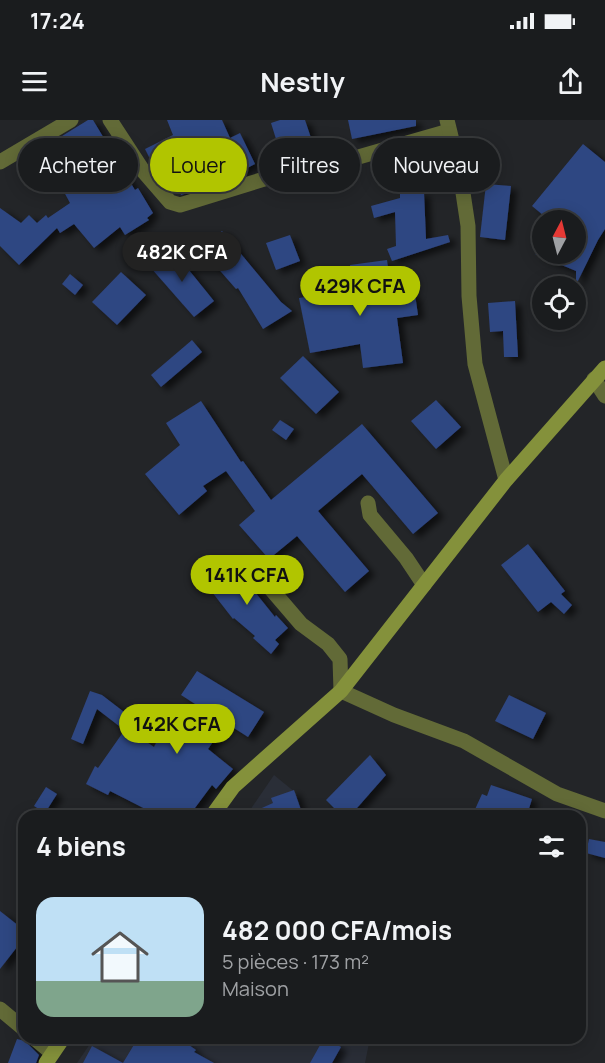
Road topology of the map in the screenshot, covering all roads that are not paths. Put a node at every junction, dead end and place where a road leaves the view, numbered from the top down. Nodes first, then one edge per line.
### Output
1 (71, 120) edge
2 (110, 120) edge
3 (448, 126) edge
4 (0, 162) edge
5 (605, 368) edge
6 (594, 379) junction
7 (605, 396) edge
8 (506, 480) junction
9 (368, 503) dead end
10 (424, 585) junction
11 (271, 589) dead end
12 (341, 691) junction
13 (216, 810) edge
14 (605, 811) edge
15 (0, 1009) edge
16 (18, 1024) edge
17 (38, 1044) edge
18 (59, 1044) edge
19 (49, 1058) edge

1 - 4 street
2 - 3 street
3 - 8 street
5 - 6 main road
6 - 7 street
6 - 8 main road
8 - 10 main road
9 - 10 street
10 - 12 main road
11 - 12 street
12 - 13 main road
12 - 14 street
15 - 16 street
17 - 19 street
18 - 19 main road

